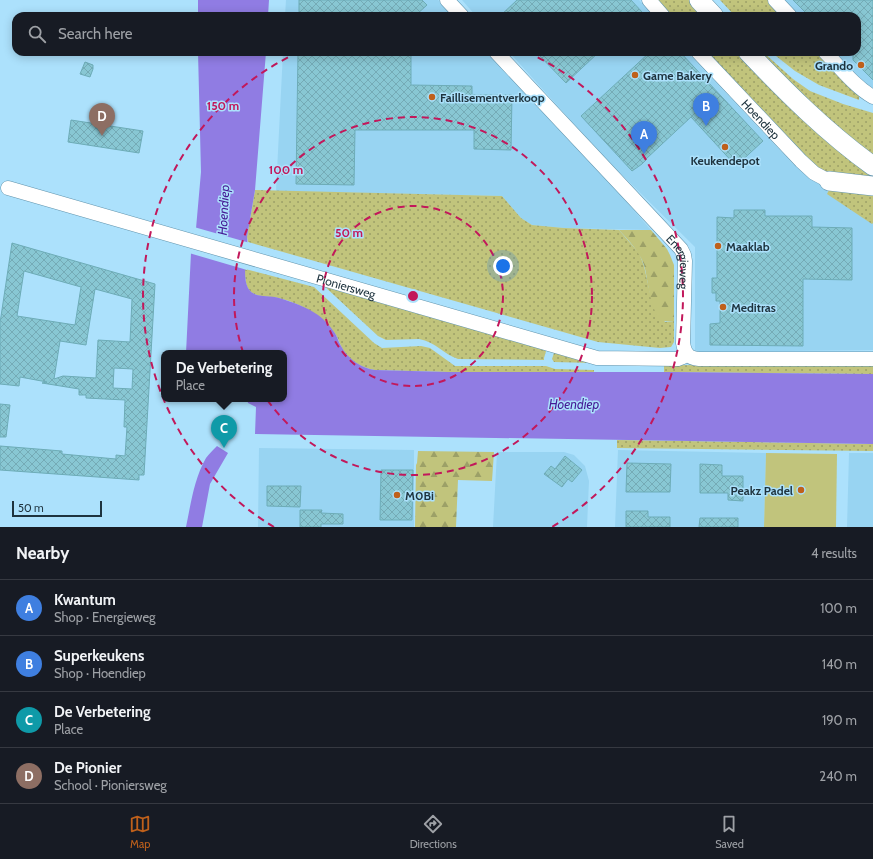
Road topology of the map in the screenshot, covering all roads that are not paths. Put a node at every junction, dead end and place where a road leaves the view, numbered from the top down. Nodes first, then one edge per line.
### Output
1 (448, 0) edge
2 (649, 0) edge
3 (699, 0) edge
4 (775, 0) edge
5 (458, 12) edge
6 (660, 12) edge
7 (710, 12) edge
8 (786, 12) edge
9 (500, 56) edge
10 (702, 56) edge
11 (752, 56) edge
12 (829, 56) edge
13 (873, 97) edge
14 (873, 166) edge
15 (829, 181) joint
16 (873, 186) edge
17 (8, 188) dead end
18 (687, 354) junction
19 (873, 359) edge

1 - 5 street
2 - 6 street
3 - 7 main road
4 - 8 street
9 - 18 street, Energieweg
10 - 15 street, Hoendiep
11 - 14 main road
12 - 13 street
15 - 16 main road
17 - 18 street, Pioniersweg
18 - 19 street

